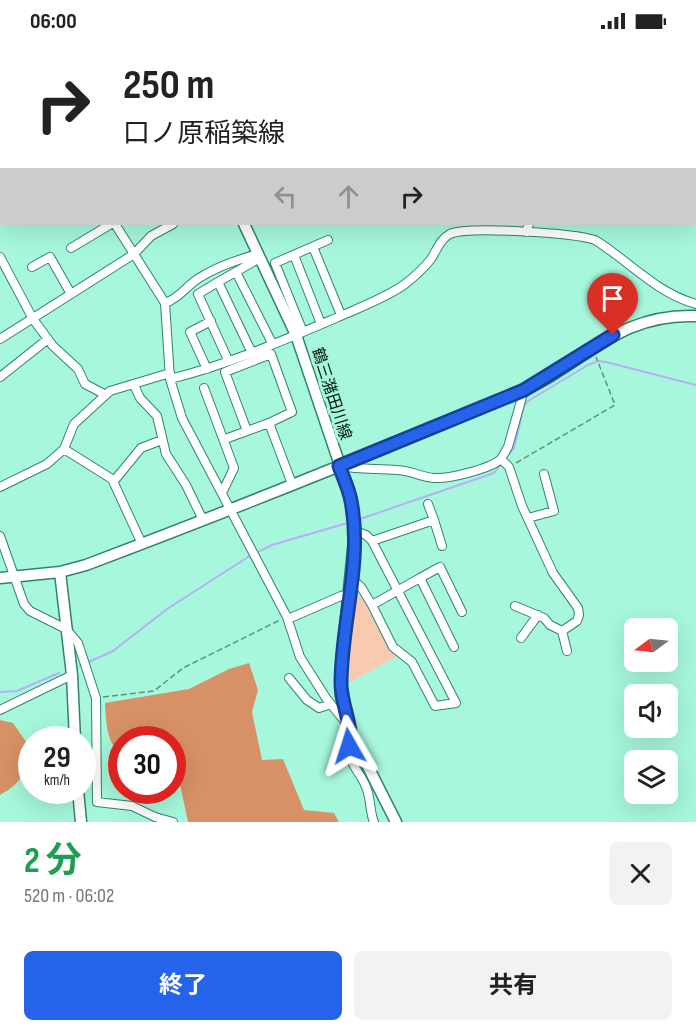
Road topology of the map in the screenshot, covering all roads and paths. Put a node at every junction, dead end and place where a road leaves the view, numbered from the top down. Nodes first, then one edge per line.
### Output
1 (111, 225) edge
2 (114, 225) edge
3 (171, 225) edge
4 (244, 225) edge
5 (529, 225) edge
6 (526, 232) junction
7 (328, 240) dead end
8 (313, 247) junction
9 (71, 248) dead end
10 (134, 254) junction
11 (294, 255) junction
12 (259, 256) junction
13 (0, 257) edge
14 (32, 267) dead end
15 (236, 272) junction
16 (218, 282) junction
17 (71, 294) junction
18 (165, 303) junction
19 (696, 304) edge
20 (341, 315) junction
21 (696, 316) edge
22 (33, 319) junction
23 (211, 321) junction
24 (321, 324) junction
25 (299, 333) junction
26 (0, 339) edge
27 (48, 339) junction
28 (273, 343) junction
29 (593, 348) junction
30 (251, 351) junction
31 (228, 360) junction
32 (207, 369) junction
33 (170, 376) junction
34 (0, 377) edge
35 (134, 385) junction
36 (204, 388) dead end
37 (524, 390) junction
38 (106, 395) junction
39 (269, 423) junction
40 (247, 431) junction
41 (225, 439) junction
42 (162, 441) junction
43 (64, 449) junction
44 (501, 459) junction
45 (339, 466) junction
46 (509, 467) junction
47 (544, 474) dead end
48 (114, 481) junction
49 (292, 484) junction
50 (0, 486) edge
51 (222, 493) junction
52 (428, 504) dead end
53 (230, 508) junction
54 (528, 518) junction
55 (203, 520) junction
56 (434, 520) junction
57 (355, 531) junction
58 (0, 536) edge
59 (372, 541) junction
60 (142, 544) junction
61 (442, 546) dead end
62 (60, 572) junction
63 (16, 577) junction
64 (0, 578) edge
65 (351, 578) junction
66 (420, 578) junction
67 (398, 590) junction
68 (350, 594) junction
69 (372, 605) junction
70 (515, 606) dead end
71 (462, 612) dead end
72 (538, 615) junction
73 (287, 618) junction
74 (66, 629) junction
75 (562, 631) junction
76 (520, 638) dead end
77 (454, 647) dead end
78 (567, 651) dead end
79 (72, 675) junction
80 (289, 678) dead end
81 (96, 698) junction
82 (331, 704) junction
83 (0, 710) edge
84 (74, 726) edge
85 (349, 729) junction
86 (79, 804) edge
87 (81, 822) edge
88 (173, 822) edge
89 (374, 822) edge
90 (396, 822) edge

1 - 9 street
2 - 10 street
3 - 10 street
4 - 12 main road, 鶴三潴田川線
5 - 6 street
6 - 19 street
6 - 20 street
7 - 8 street
8 - 11 street
8 - 20 street
10 - 17 street
10 - 18 street
11 - 24 street
11 - 25 street
12 - 15 street
12 - 18 street
12 - 25 main road, 鶴三潴田川線
13 - 22 street
14 - 17 street
15 - 16 street
15 - 28 street
16 - 23 street
16 - 30 street
17 - 22 street
18 - 33 street
20 - 24 street
21 - 29 main road
22 - 26 street
22 - 27 street
23 - 31 street
23 - 32 street
24 - 25 street
25 - 28 street
25 - 45 main road, 鶴三潴田川線
27 - 34 street
27 - 38 street
28 - 30 street
29 - 37 main road
29 - 46 path
30 - 31 street
31 - 32 street
32 - 33 street
33 - 35 street
33 - 51 street
35 - 38 street
35 - 42 street
36 - 41 street
37 - 44 street
37 - 45 main road
38 - 43 street
39 - 40 street
39 - 40 street
39 - 49 street
40 - 41 street
41 - 51 street
42 - 48 street
42 - 55 street
43 - 48 street
43 - 50 street
44 - 45 street
44 - 46 street
45 - 49 main road
45 - 57 main road, 鶴三潴田川線
46 - 54 street
47 - 54 street
48 - 60 street
49 - 53 main road
51 - 53 street
52 - 56 street
53 - 55 main road
53 - 73 street
54 - 75 street
55 - 60 main road
56 - 59 street
56 - 61 street
57 - 59 street
57 - 65 main road, 鶴三潴田川線
58 - 63 street
59 - 67 street
60 - 62 main road
62 - 63 main road
62 - 74 main road
63 - 64 main road
63 - 74 street
65 - 68 main road, 鶴三潴田川線
65 - 69 street
66 - 67 street
66 - 71 street
66 - 77 street
67 - 69 street
67 - 69 street
68 - 73 street
68 - 85 main road, 鶴三潴田川線
70 - 72 street
72 - 75 street
72 - 76 street
73 - 81 path
73 - 82 street
74 - 79 main road
74 - 81 street
75 - 78 street
79 - 83 street
79 - 84 main road
80 - 82 street
81 - 88 street
82 - 85 street
85 - 89 street
85 - 90 main road, 鶴三潴田川線
86 - 87 main road

